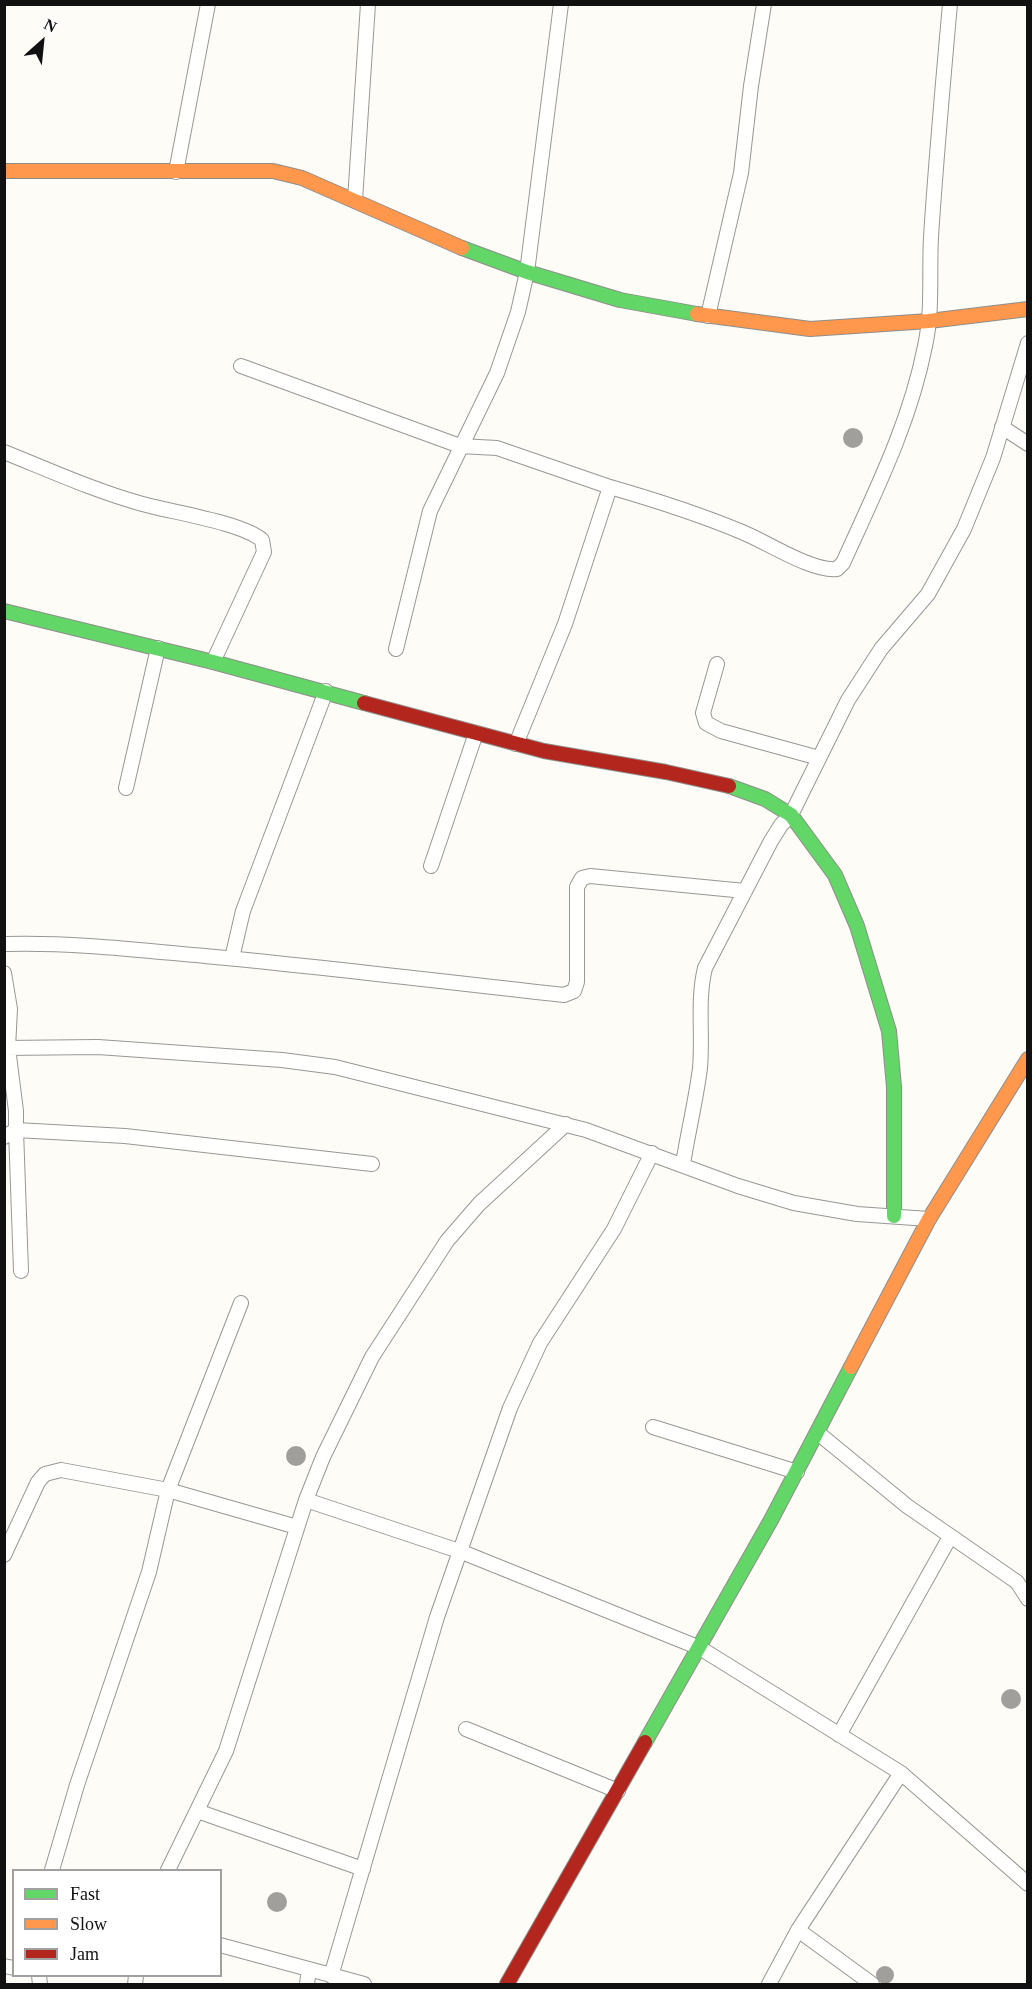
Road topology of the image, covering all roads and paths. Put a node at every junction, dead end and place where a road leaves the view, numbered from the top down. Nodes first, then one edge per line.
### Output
1 (208, 4) edge
2 (368, 4) edge
3 (561, 4) edge
4 (764, 4) edge
5 (950, 4) edge
6 (4, 171) edge
7 (176, 172) junction
8 (355, 200) junction
9 (527, 272) junction
10 (1028, 309) edge
11 (708, 316) junction
12 (929, 321) junction
13 (1028, 343) edge
14 (241, 366) dead end
15 (1002, 427) junction
16 (1028, 444) edge
17 (460, 446) junction
18 (4, 452) edge
19 (610, 487) junction
20 (5, 613) edge
21 (158, 648) junction
22 (396, 649) dead end
23 (213, 662) junction
24 (717, 664) dead end
25 (326, 691) junction
26 (476, 733) junction
27 (516, 744) junction
28 (819, 758) junction
29 (126, 788) dead end
30 (791, 815) junction
31 (431, 866) dead end
32 (745, 891) junction
33 (4, 944) edge
34 (232, 958) junction
35 (4, 973) edge
36 (6, 1048) edge
37 (1028, 1059) edge
38 (566, 1124) junction
39 (10, 1133) edge
40 (652, 1153) junction
41 (372, 1164) dead end
42 (682, 1164) junction
43 (894, 1216) junction
44 (929, 1219) junction
45 (21, 1271) dead end
46 (241, 1303) dead end
47 (653, 1428) dead end
48 (818, 1433) junction
49 (797, 1472) junction
50 (168, 1490) junction
51 (306, 1500) junction
52 (297, 1527) junction
53 (950, 1537) junction
54 (462, 1552) junction
55 (4, 1555) edge
56 (1022, 1579) edge
57 (1028, 1599) edge
58 (699, 1647) junction
59 (466, 1729) dead end
60 (839, 1735) junction
61 (901, 1773) junction
62 (618, 1791) junction
63 (197, 1811) junction
64 (52, 1869) edge
65 (168, 1869) edge
66 (363, 1869) junction
67 (1028, 1884) edge
68 (798, 1930) junction
69 (222, 1946) edge
70 (309, 1969) junction
71 (331, 1976) junction
72 (307, 1984) edge
73 (364, 1984) edge
74 (507, 1984) edge
75 (769, 1984) edge
76 (872, 1984) edge

1 - 7 street
2 - 8 street
3 - 9 street
4 - 11 street
5 - 12 street
6 - 7 street
7 - 8 street
8 - 9 street
9 - 11 street
9 - 17 street
10 - 12 street
11 - 12 street
12 - 19 street
13 - 15 street
14 - 17 street
15 - 16 street
15 - 28 street
17 - 19 street
17 - 22 street
18 - 23 street
19 - 27 street
20 - 21 street
21 - 23 street
21 - 29 street
23 - 25 street
24 - 28 street
25 - 26 street
25 - 34 street
26 - 27 street
26 - 31 street
27 - 30 street
28 - 30 street
30 - 32 street
30 - 43 street
32 - 34 street
32 - 42 street
33 - 34 street
35 - 36 street
36 - 38 street
36 - 39 street
37 - 44 street
38 - 40 street
38 - 51 street
39 - 41 street
39 - 45 street
40 - 42 street
40 - 54 street
42 - 43 street
43 - 44 street
44 - 48 street
46 - 50 street
47 - 49 street
48 - 49 street
48 - 53 street
49 - 58 street
50 - 52 street
50 - 55 street
50 - 64 street
51 - 52 street
51 - 54 street
52 - 63 street
53 - 56 street
53 - 60 street
54 - 58 street
54 - 66 street
56 - 57 street
58 - 60 street
58 - 62 street
59 - 62 street
60 - 61 street
61 - 67 street
61 - 68 street
62 - 74 street
63 - 65 street
63 - 66 street
66 - 71 street
68 - 75 street
68 - 76 street
69 - 70 street
70 - 71 street
70 - 72 street
71 - 73 street

